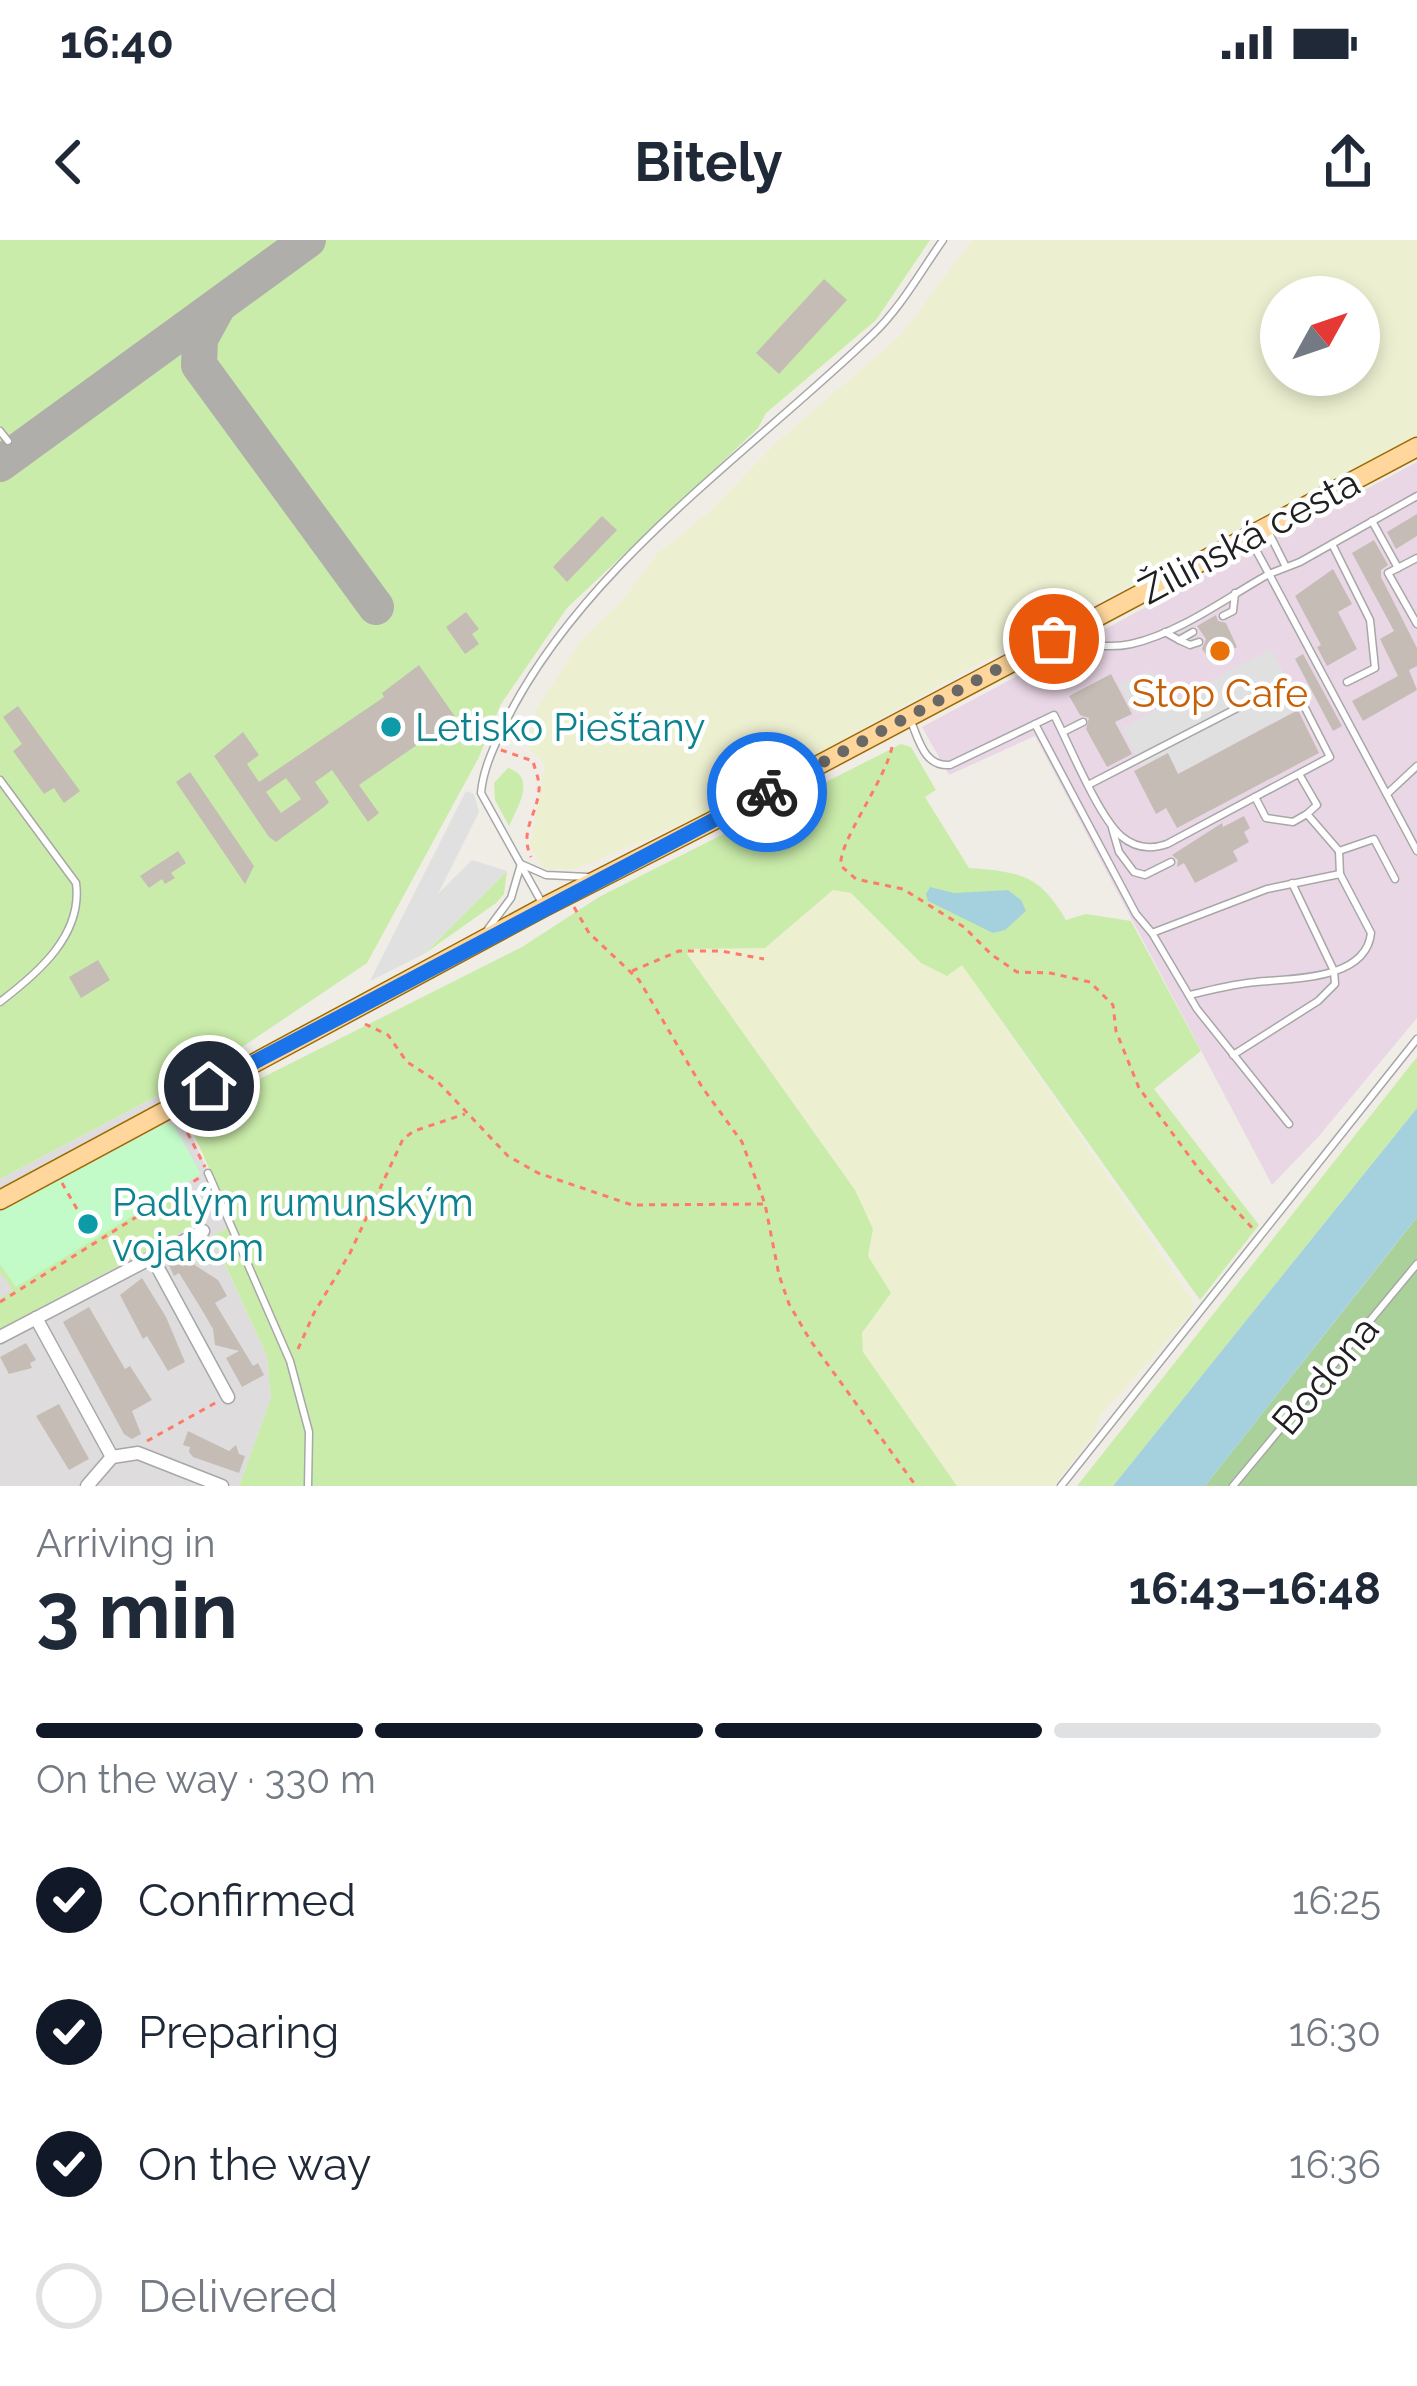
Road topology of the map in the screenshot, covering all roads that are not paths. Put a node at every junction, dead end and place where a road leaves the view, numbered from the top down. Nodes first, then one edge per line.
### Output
1 (943, 240) edge
2 (0, 431) edge
3 (8, 441) dead end
4 (1417, 447) edge
5 (1417, 496) edge
6 (1372, 521) junction
7 (1257, 531) junction
8 (1331, 544) junction
9 (1417, 558) edge
10 (1286, 565) junction
11 (1398, 568) junction
12 (1269, 574) junction
13 (1235, 593) junction
14 (1233, 610) junction
15 (1223, 616) dead end
16 (1417, 624) edge
17 (1228, 626) dead end
18 (1165, 632) junction
19 (1193, 632) dead end
20 (1054, 639) junction
21 (1179, 640) junction
22 (1198, 642) dead end
23 (1347, 682) dead end
24 (1282, 685) dead end
25 (1305, 708) dead end
26 (908, 716) junction
27 (1083, 722) dead end
28 (1035, 724) junction
29 (1063, 732) junction
30 (1417, 766) edge
31 (1299, 773) junction
32 (0, 780) edge
33 (1090, 784) junction
34 (1387, 794) junction
35 (1255, 796) junction
36 (1306, 814) junction
37 (1112, 824) junction
38 (1339, 850) junction
39 (1417, 851) edge
40 (519, 861) junction
41 (1171, 862) dead end
42 (1340, 874) junction
43 (602, 877) junction
44 (1395, 879) dead end
45 (1292, 883) junction
46 (544, 907) junction
47 (1152, 933) junction
48 (479, 942) junction
49 (1334, 970) junction
50 (1190, 995) junction
51 (0, 1002) edge
52 (1417, 1039) edge
53 (1233, 1055) junction
54 (1289, 1124) dead end
55 (208, 1173) road end
56 (0, 1200) edge
57 (203, 1231) dead end
58 (152, 1257) junction
59 (1417, 1264) edge
60 (36, 1318) junction
61 (0, 1337) edge
62 (228, 1397) road end
63 (116, 1456) junction
64 (87, 1486) edge
65 (222, 1486) edge
66 (308, 1486) edge
67 (1061, 1486) edge
68 (1233, 1486) edge

1 - 40 lane
2 - 3 lane
4 - 7 main road, Žilinská cesta
5 - 6 lane
6 - 8 lane
6 - 11 lane
7 - 10 lane
7 - 12 lane
7 - 20 main road, Žilinská cesta
8 - 10 lane
8 - 23 lane
9 - 11 lane
10 - 12 lane
11 - 16 lane
12 - 13 lane
12 - 34 lane
13 - 14 lane
13 - 18 lane
14 - 15 lane
14 - 17 lane
18 - 20 lane
18 - 21 lane
19 - 21 lane
20 - 26 main road, Žilinská cesta
21 - 22 lane
24 - 33 lane
25 - 31 lane
26 - 28 lane
26 - 43 main road, Žilinská cesta
27 - 29 lane
28 - 29 lane
28 - 47 lane
29 - 33 lane
30 - 34 lane
31 - 35 lane
31 - 36 lane
32 - 51 lane
33 - 37 lane
34 - 39 lane
35 - 36 lane
35 - 37 lane
36 - 38 lane
37 - 41 lane
38 - 42 lane
38 - 44 lane
40 - 43 lane
40 - 46 lane
40 - 48 lane
42 - 45 lane
42 - 49 lane
43 - 46 main road, Žilinská cesta
45 - 47 lane
45 - 49 lane
46 - 48 main road, Žilinská cesta
47 - 50 lane
48 - 56 main road, Žilinská cesta
49 - 50 lane
49 - 53 lane
50 - 53 lane
52 - 67 lane
53 - 54 lane
55 - 66 lane
57 - 58 street
58 - 60 street
58 - 62 street
59 - 68 lane, Bodona
60 - 61 street
60 - 63 street
63 - 64 street
63 - 65 street

